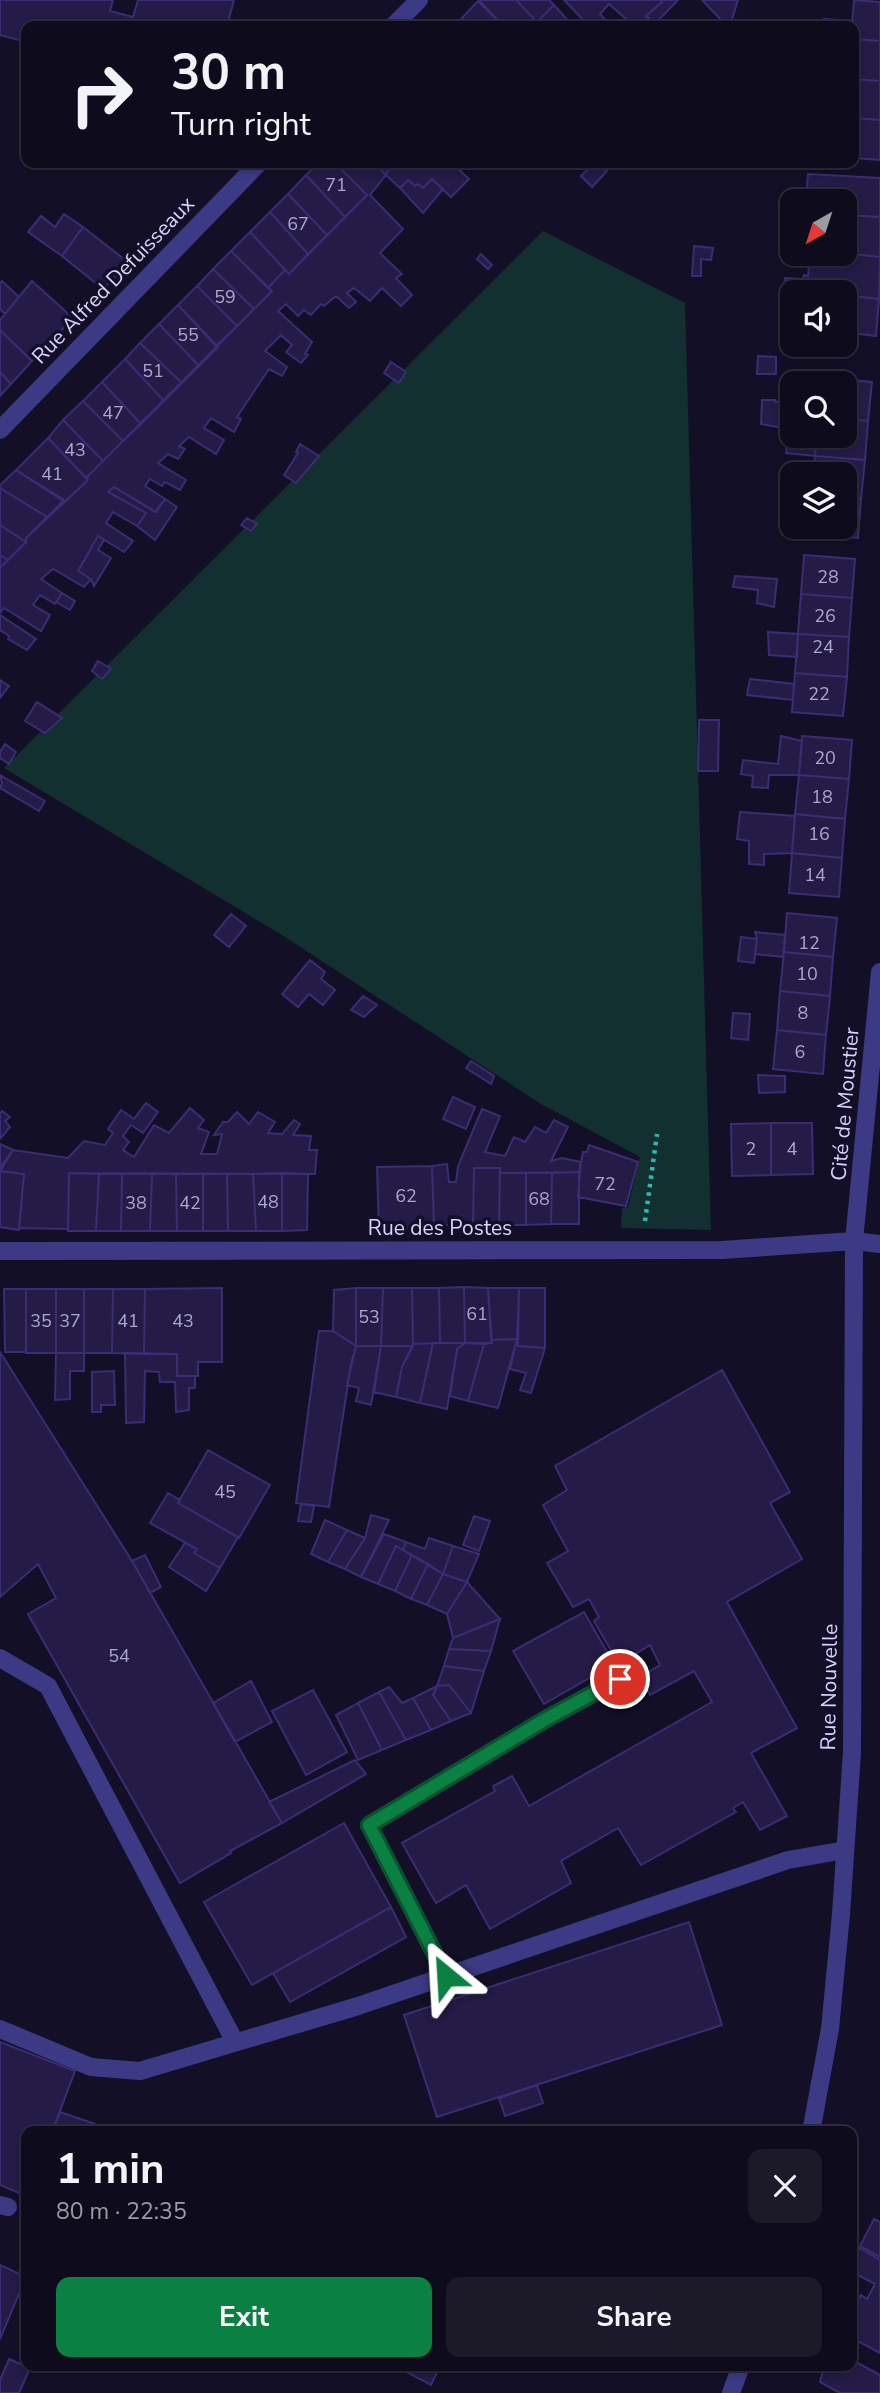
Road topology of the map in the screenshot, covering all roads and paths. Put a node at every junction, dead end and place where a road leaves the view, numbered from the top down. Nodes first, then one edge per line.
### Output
1 (419, 0) edge
2 (398, 21) edge
3 (254, 168) edge
4 (0, 430) edge
5 (880, 972) edge
6 (657, 1134) dead end
7 (854, 1241) junction
8 (880, 1244) edge
9 (640, 1250) junction
10 (0, 1251) edge
11 (0, 1658) edge
12 (620, 1679) dead end
13 (845, 1850) junction
14 (446, 1976) junction
15 (0, 2029) edge
16 (234, 2042) junction
17 (812, 2126) edge
18 (739, 2371) edge
19 (731, 2393) edge

1 - 2 street
3 - 4 street, Rue Alfred Defuisseaux
5 - 7 street, Cité de Moustier
6 - 9 path
7 - 8 street, Rue des Postes
7 - 9 street, Rue des Postes
7 - 13 street, Rue Nouvelle
9 - 10 street, Rue des Postes
11 - 16 street
12 - 14 street
13 - 14 street
13 - 17 street, Rue Nouvelle
14 - 16 street
15 - 16 street
18 - 19 street

